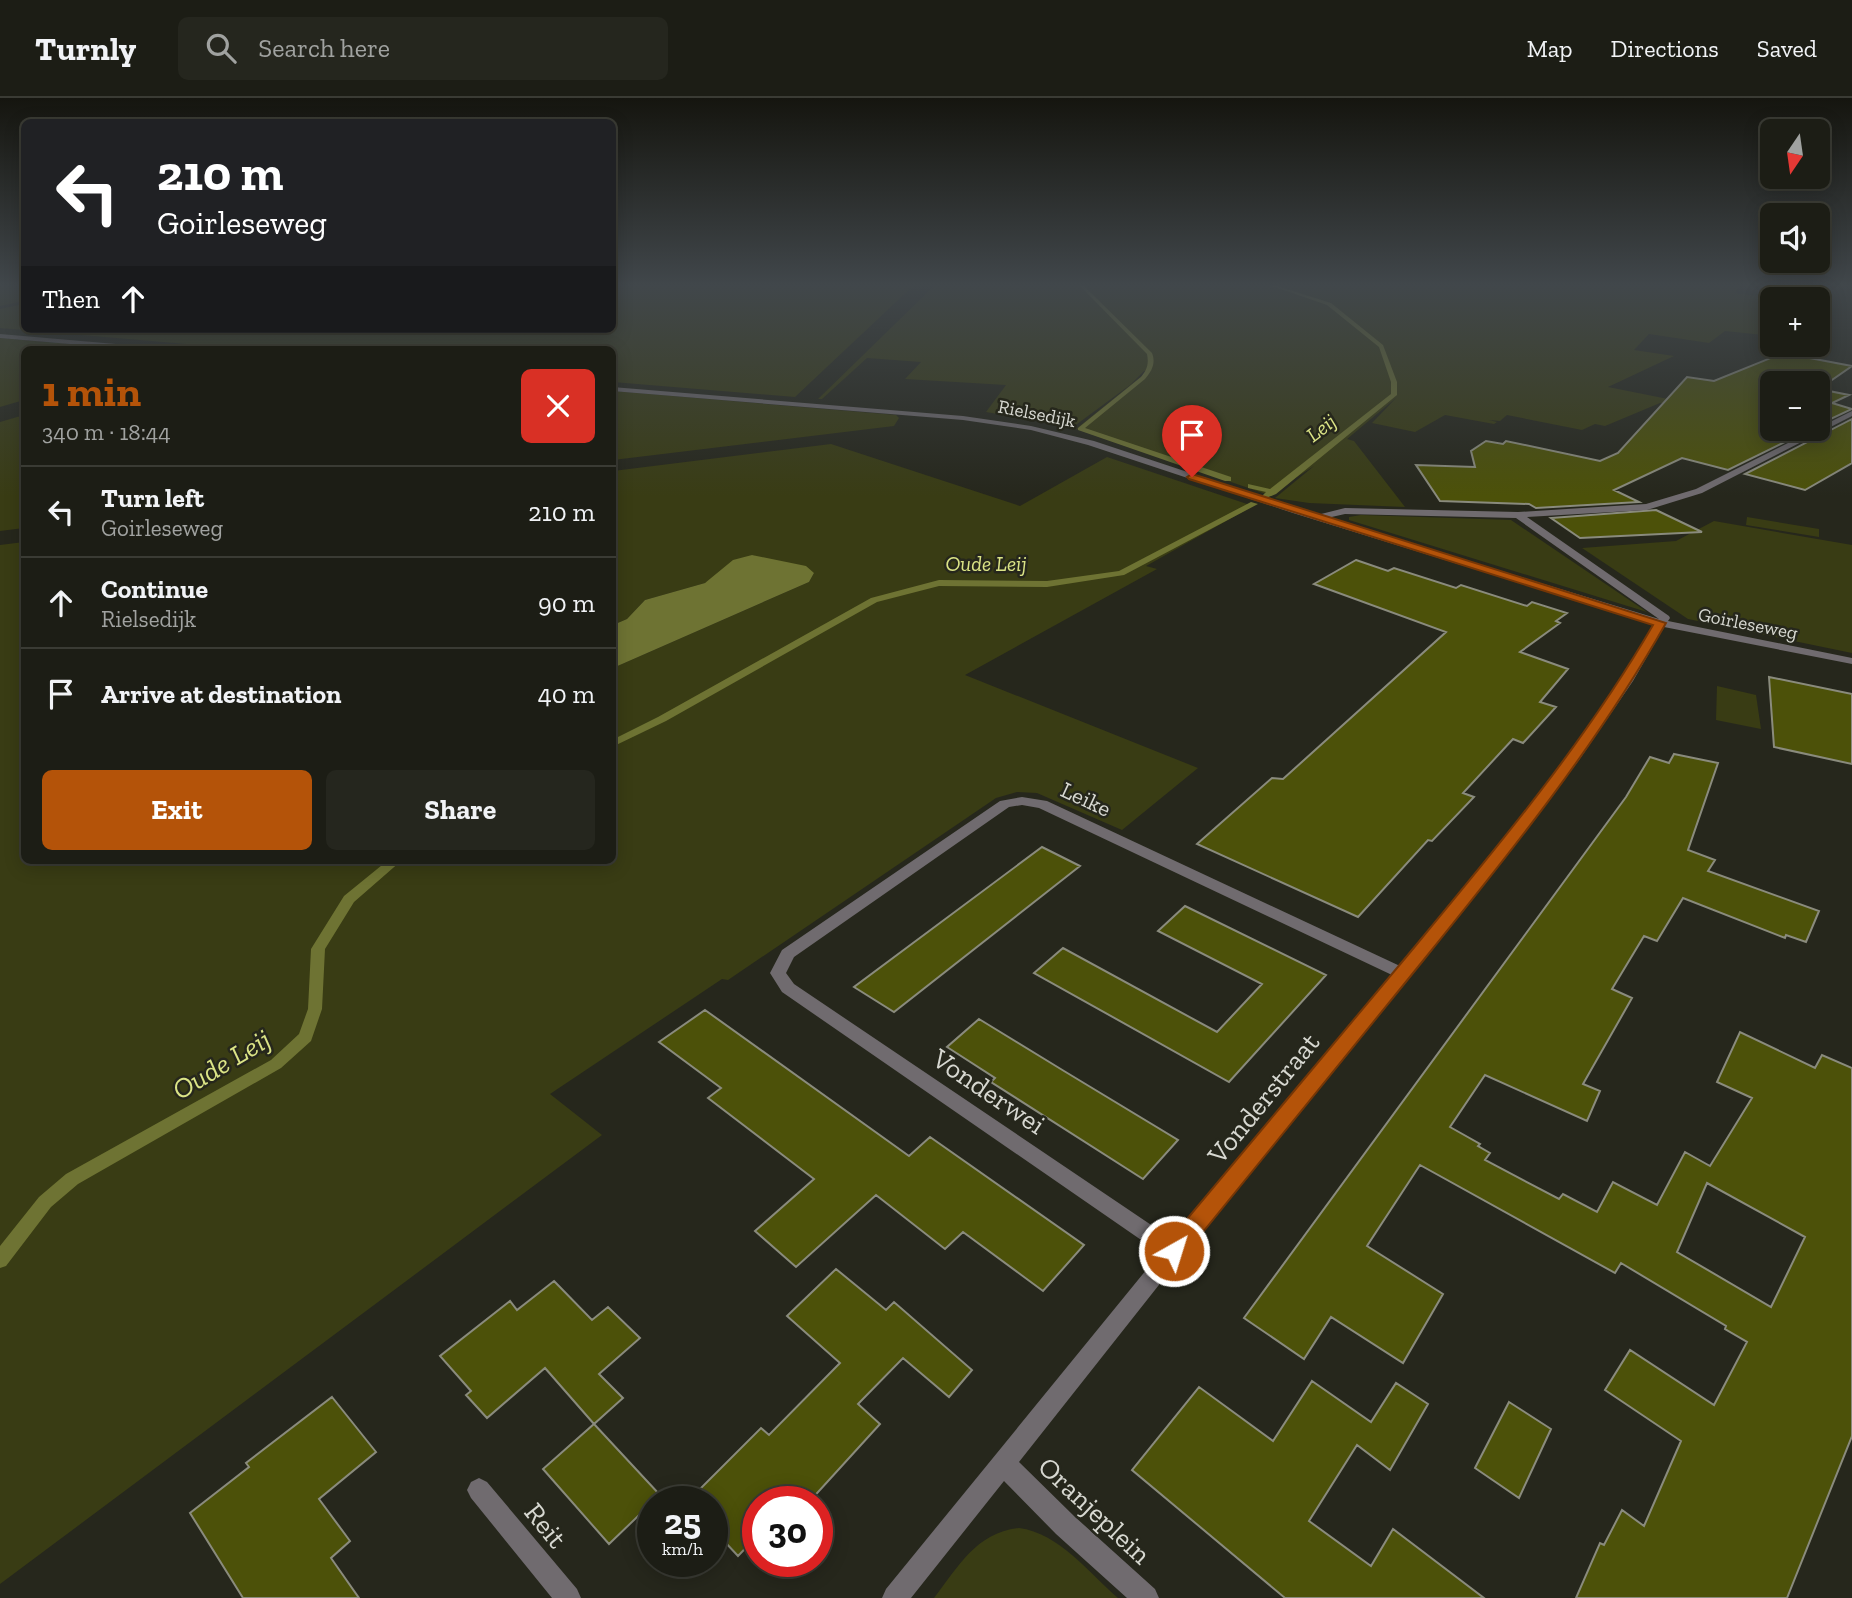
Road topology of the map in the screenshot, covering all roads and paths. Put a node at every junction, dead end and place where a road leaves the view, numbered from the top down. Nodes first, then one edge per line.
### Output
1 (616, 389) edge
2 (1852, 413) edge
3 (1518, 515) junction
4 (1317, 517) junction
5 (1660, 623) junction
6 (1852, 661) edge
7 (778, 973) joint
8 (1402, 974) junction
9 (1174, 1251) junction
10 (1004, 1464) junction
11 (479, 1490) dead end
12 (568, 1598) edge
13 (895, 1598) edge
14 (1146, 1598) edge

1 - 4 street, Rielsedijk
2 - 3 street
3 - 4 street
3 - 5 street
4 - 5 street, Goirleseweg
5 - 6 street, Goirleseweg
5 - 8 street, Vonderstraat
7 - 8 street, Leike
7 - 9 street, Vonderwei
8 - 9 street, Vonderstraat
9 - 10 street, Vonderstraat
10 - 13 street, Vonderstraat
10 - 14 street, Oranjeplein
11 - 12 street, Reit

